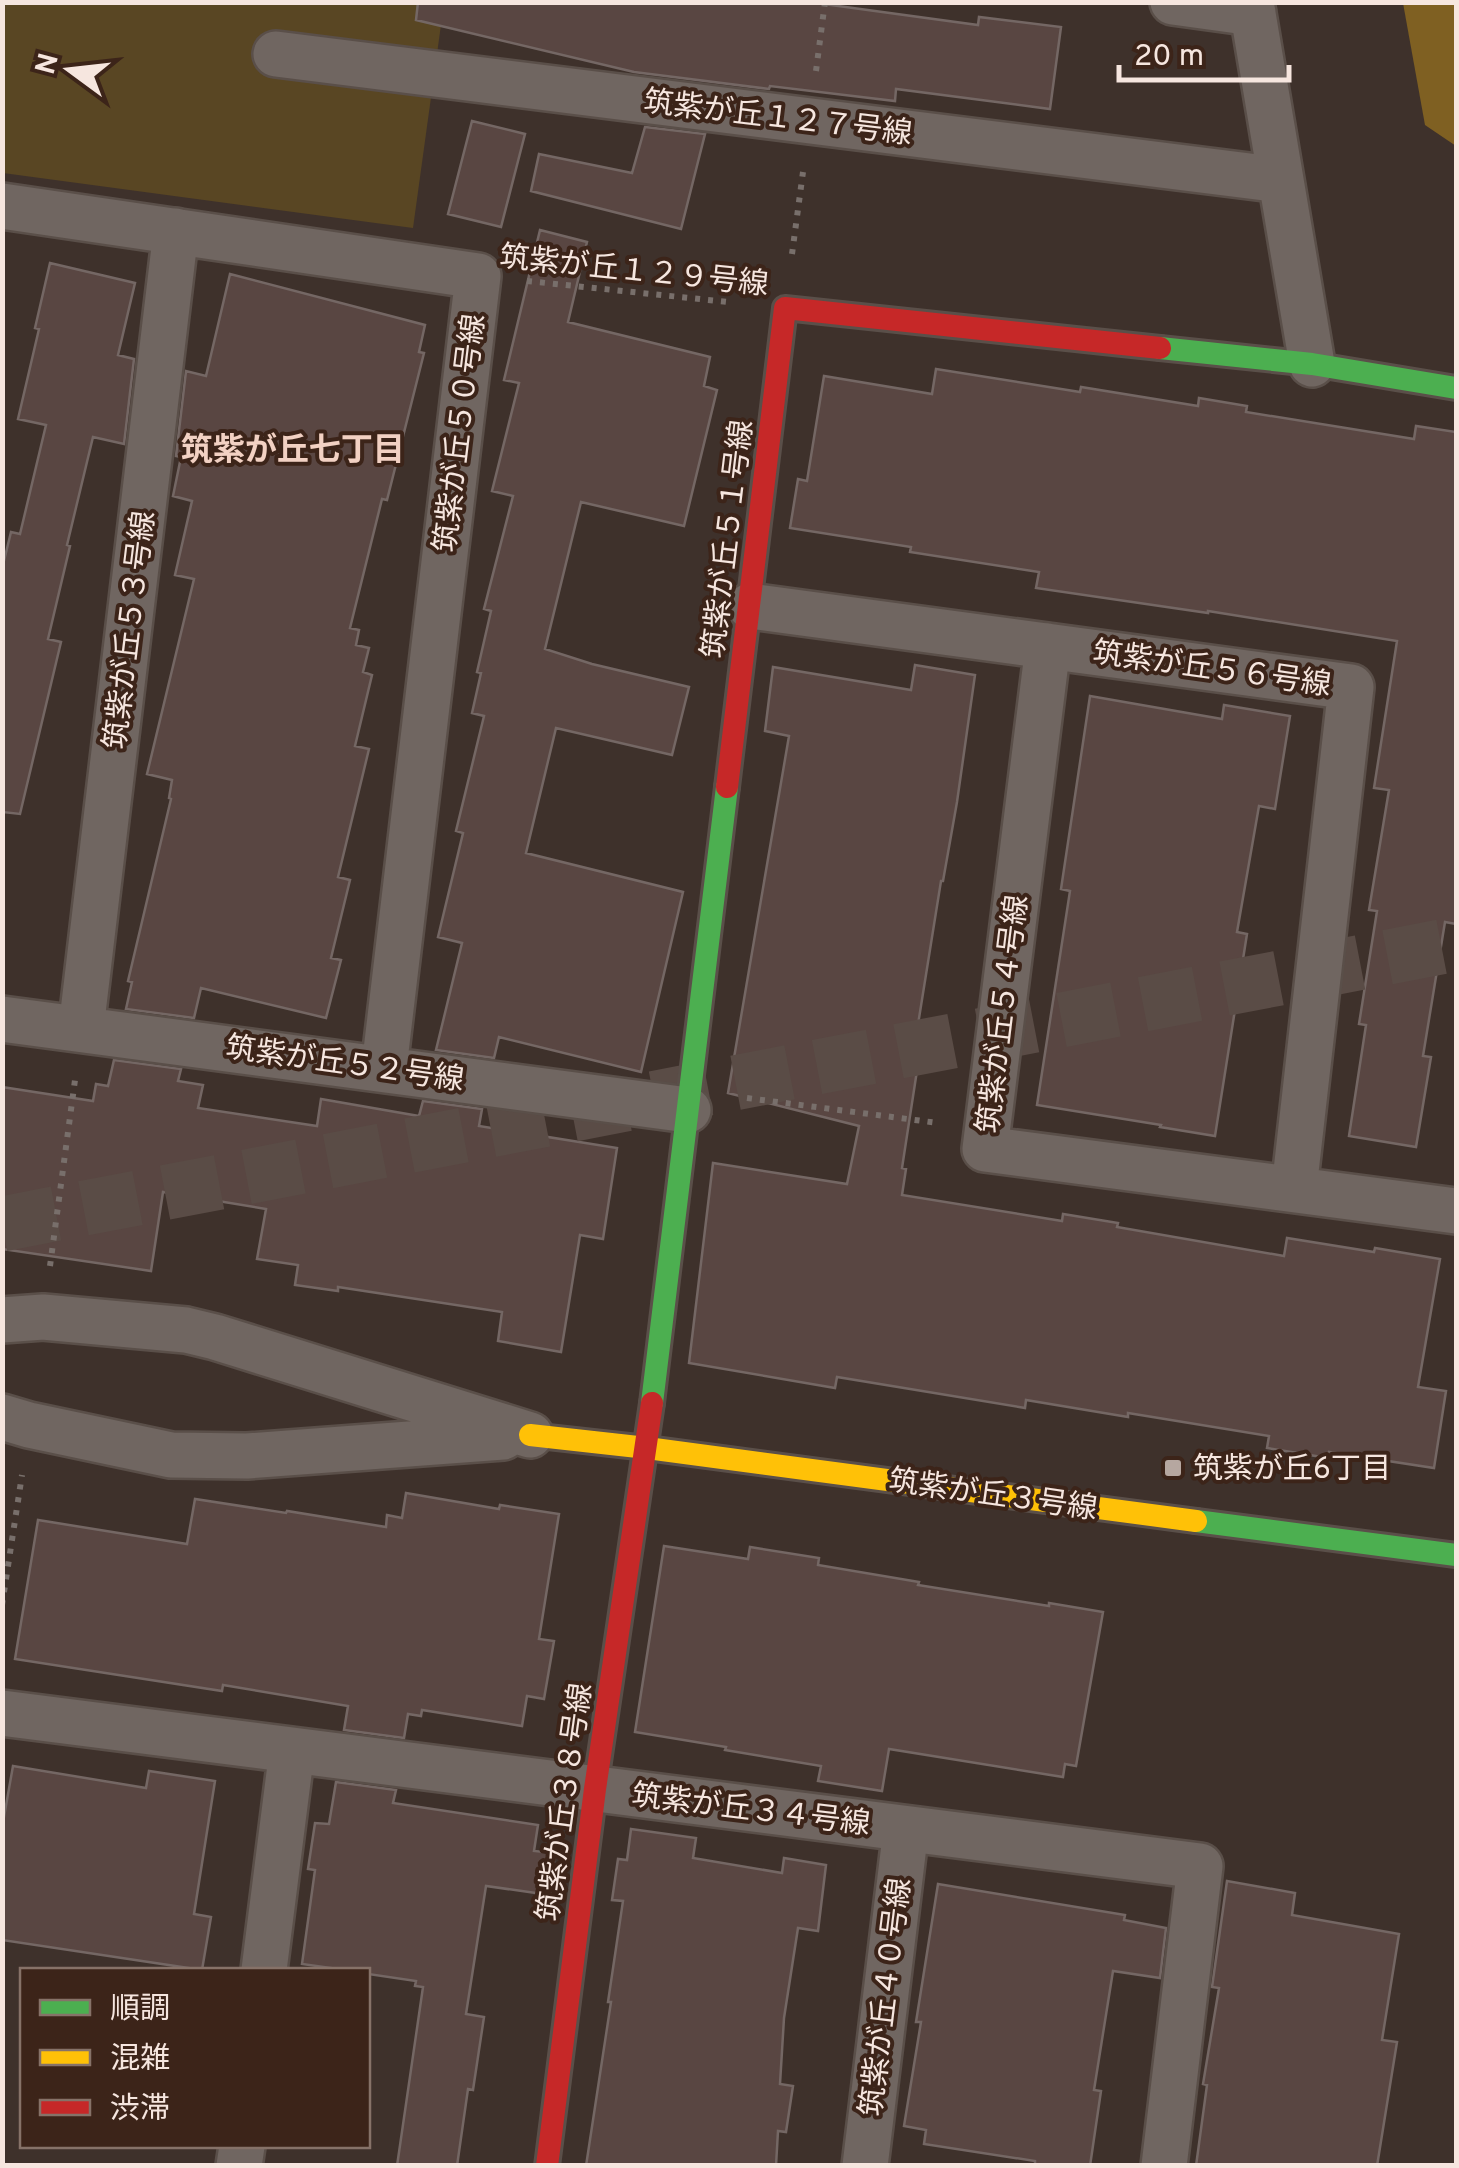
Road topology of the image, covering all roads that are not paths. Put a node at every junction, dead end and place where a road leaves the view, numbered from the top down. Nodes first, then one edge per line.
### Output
1 (1173, 2) edge
2 (1252, 8) edge
3 (276, 54) dead end
4 (1281, 180) junction
5 (2, 206) edge
6 (176, 231) junction
7 (1312, 364) junction
8 (1456, 388) edge
9 (750, 606) junction
10 (1048, 646) junction
11 (2, 1019) edge
12 (81, 1029) junction
13 (384, 1068) junction
14 (690, 1100) junction
15 (1294, 1190) junction
16 (1456, 1211) edge
17 (23, 1318) edge
18 (16, 1420) edge
19 (530, 1435) junction
20 (647, 1448) junction
21 (1456, 1555) edge
22 (2, 1713) edge
23 (292, 1750) junction
24 (594, 1789) junction
25 (906, 1828) junction
26 (264, 1968) edge
27 (547, 2166) edge
28 (865, 2166) edge
29 (1164, 2166) edge

1 - 2 street
2 - 4 street
3 - 4 street, 筑紫が丘１２７号線
4 - 7 street
5 - 6 street, 筑紫が丘５０号線
6 - 12 street, 筑紫が丘５３号線
6 - 13 street, 筑紫が丘５０号線
7 - 8 street
7 - 9 street, 筑紫が丘５１号線
9 - 10 street, 筑紫が丘５６号線
9 - 14 street, 筑紫が丘５１号線
10 - 15 street, 筑紫が丘５６号線
10 - 15 street, 筑紫が丘５４号線
11 - 12 street, 筑紫が丘５２号線
12 - 13 street, 筑紫が丘５２号線
13 - 14 street, 筑紫が丘５２号線
14 - 20 street, 筑紫が丘５１号線
15 - 16 street, 筑紫が丘５４号線
17 - 19 street, 筑紫が丘３号線
18 - 19 street, 筑紫が丘３号線
19 - 20 street, 筑紫が丘３号線
20 - 21 street, 筑紫が丘３号線
20 - 24 street, 筑紫が丘３８号線
22 - 23 street, 筑紫が丘３４号線
23 - 24 street, 筑紫が丘３４号線
23 - 26 street
24 - 25 street, 筑紫が丘３４号線
24 - 27 street, 筑紫が丘３８号線
25 - 28 street, 筑紫が丘４０号線
25 - 29 street, 筑紫が丘３４号線

